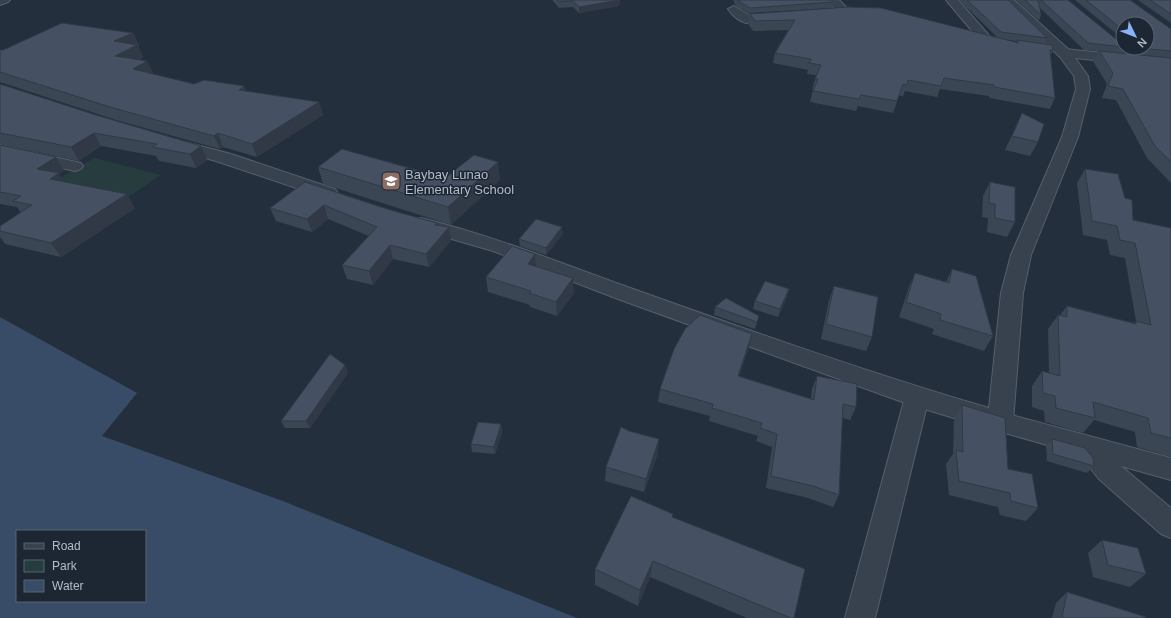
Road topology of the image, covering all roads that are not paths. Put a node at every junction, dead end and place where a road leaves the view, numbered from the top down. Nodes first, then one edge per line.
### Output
1 (4, 0) edge
2 (832, 0) edge
3 (952, 0) edge
4 (1007, 0) edge
5 (0, 1) edge
6 (734, 9) dead end
7 (845, 12) junction
8 (832, 13) edge
9 (878, 13) edge
10 (790, 16) edge
11 (966, 36) edge
12 (988, 42) junction
13 (1003, 45) edge
14 (1041, 50) edge
15 (1064, 53) junction
16 (1136, 56) edge
17 (1143, 62) junction
18 (1171, 64) edge
19 (155, 138) edge
20 (0, 150) edge
21 (75, 166) dead end
22 (345, 199) edge
23 (405, 219) edge
24 (917, 397) junction
25 (1000, 422) junction
26 (1087, 446) junction
27 (1171, 469) edge
28 (1171, 525) edge
29 (860, 618) edge

1 - 5 street
2 - 7 street
3 - 12 street
4 - 15 street
6 - 10 street
7 - 8 street
7 - 9 street
11 - 12 street
12 - 13 street
14 - 15 street
15 - 17 street
15 - 25 street
16 - 17 street
17 - 18 street
19 - 22 street
20 - 21 street
23 - 24 street
24 - 25 street
24 - 29 street
25 - 26 street
26 - 27 street
26 - 28 street

